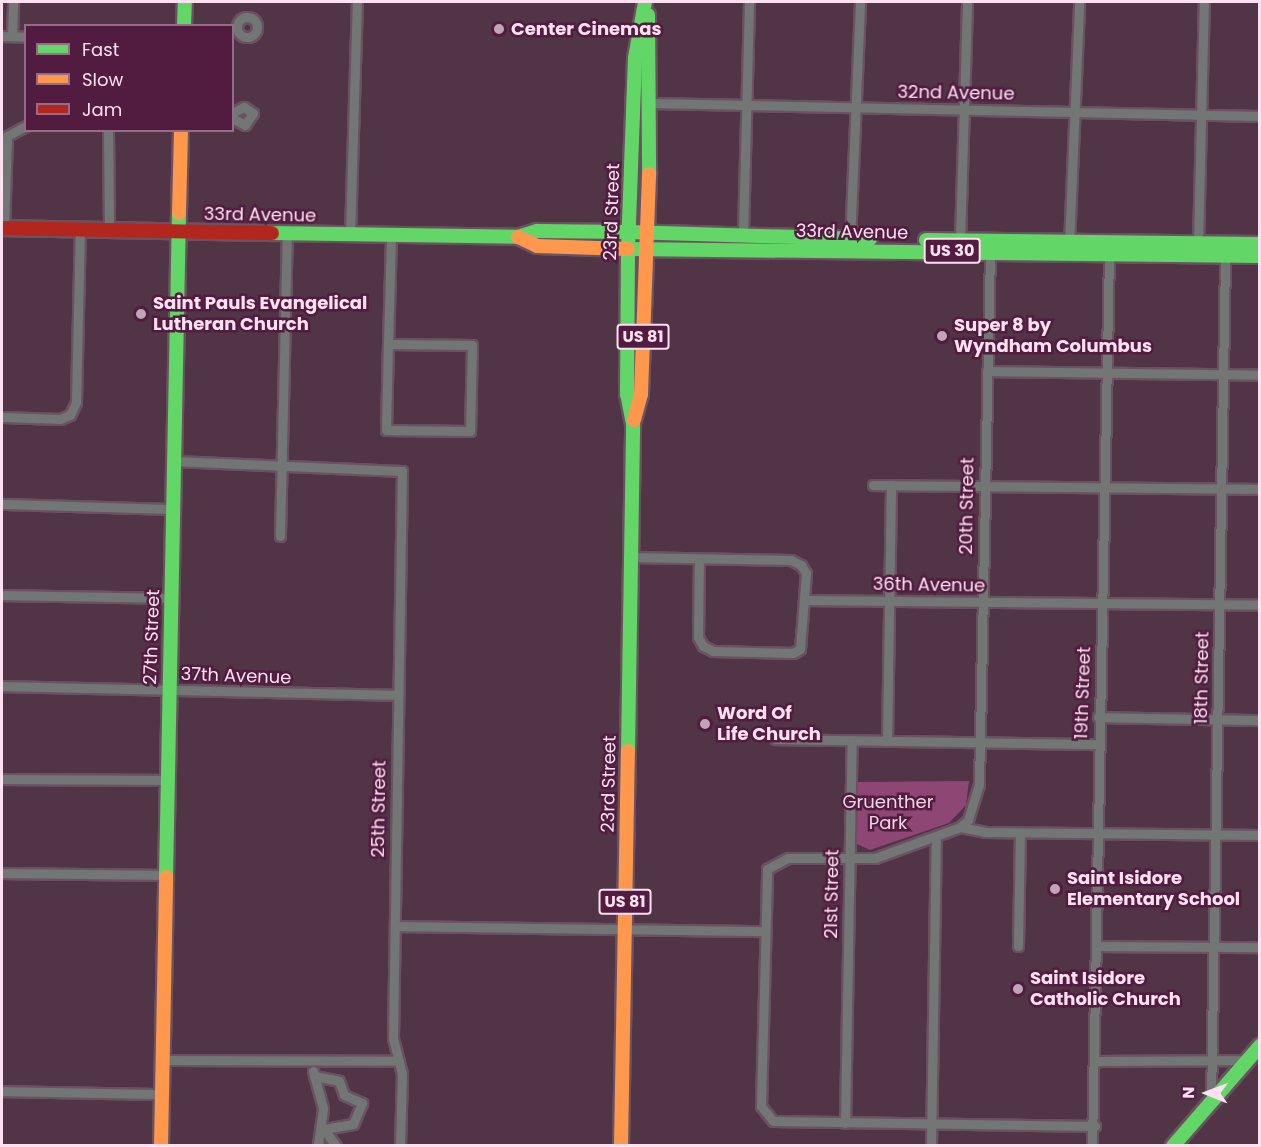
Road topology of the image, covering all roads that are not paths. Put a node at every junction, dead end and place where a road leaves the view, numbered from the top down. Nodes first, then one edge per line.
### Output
1 (13, 2) edge
2 (185, 2) edge
3 (357, 2) edge
4 (646, 2) edge
5 (749, 2) edge
6 (860, 2) edge
7 (967, 2) edge
8 (1079, 2) edge
9 (1204, 2) edge
10 (184, 24) edge
11 (2, 36) edge
12 (12, 36) junction
13 (24, 37) edge
14 (651, 103) junction
15 (746, 104) junction
16 (855, 107) junction
17 (963, 110) junction
18 (1073, 111) junction
19 (234, 112) edge
20 (1202, 115) junction
21 (1260, 116) edge
22 (234, 119) edge
23 (24, 127) edge
24 (108, 132) edge
25 (181, 132) edge
26 (3, 228) edge
27 (80, 230) junction
28 (109, 230) junction
29 (177, 231) junction
30 (628, 232) junction
31 (646, 232) junction
32 (742, 233) junction
33 (287, 234) junction
34 (350, 235) junction
35 (391, 236) junction
36 (518, 237) junction
37 (960, 240) junction
38 (1198, 243) junction
39 (850, 244) junction
40 (1260, 244) edge
41 (1069, 247) junction
42 (1109, 248) junction
43 (628, 249) junction
44 (645, 249) junction
45 (990, 252) junction
46 (1225, 255) junction
47 (1260, 256) edge
48 (388, 344) junction
49 (987, 370) junction
50 (1106, 372) junction
51 (1222, 375) junction
52 (1260, 375) edge
53 (2, 417) edge
54 (633, 424) junction
55 (174, 461) junction
56 (284, 467) junction
57 (873, 485) dead end
58 (891, 485) junction
59 (983, 486) junction
60 (1104, 487) junction
61 (1221, 488) junction
62 (1260, 489) edge
63 (2, 504) edge
64 (174, 508) junction
65 (280, 536) dead end
66 (631, 557) junction
67 (699, 559) junction
68 (2, 595) edge
69 (172, 598) junction
70 (806, 600) junction
71 (890, 601) junction
72 (981, 602) junction
73 (1102, 603) junction
74 (1219, 605) junction
75 (1260, 605) edge
76 (2, 686) edge
77 (169, 691) junction
78 (397, 695) junction
79 (1098, 717) junction
80 (1218, 720) junction
81 (1260, 720) edge
82 (775, 739) dead end
83 (852, 740) junction
84 (887, 741) junction
85 (980, 742) junction
86 (1098, 744) junction
87 (2, 778) edge
88 (167, 780) junction
89 (960, 827) junction
90 (1020, 833) junction
91 (1099, 834) junction
92 (1216, 835) junction
93 (1260, 836) edge
94 (936, 838) junction
95 (849, 860) junction
96 (2, 873) edge
97 (166, 875) junction
98 (395, 926) junction
99 (624, 929) junction
100 (764, 932) junction
101 (1018, 946) dead end
102 (1097, 946) junction
103 (1215, 947) junction
104 (1260, 948) edge
105 (1260, 1046) edge
106 (1254, 1058) edge
107 (163, 1060) junction
108 (399, 1061) junction
109 (1095, 1061) junction
110 (313, 1062) junction
111 (1213, 1062) junction
112 (314, 1076) junction
113 (2, 1091) edge
114 (162, 1094) junction
115 (1211, 1102) junction
116 (845, 1123) junction
117 (932, 1124) junction
118 (1095, 1126) junction
119 (324, 1129) junction
120 (161, 1146) edge
121 (318, 1146) edge
122 (336, 1146) edge
123 (400, 1146) edge
124 (621, 1146) edge
125 (932, 1146) edge
126 (1092, 1146) edge
127 (1173, 1146) edge

1 - 12 street
2 - 10 main road
3 - 34 street
4 - 14 main road, 23rd Street
4 - 30 main road, 23rd Street
5 - 15 street
6 - 16 street
7 - 17 street
8 - 18 street
9 - 20 street
11 - 12 street
12 - 13 street
14 - 15 street, 32nd Avenue
14 - 31 main road, 23rd Street
15 - 16 street, 32nd Avenue
15 - 32 street
16 - 17 street, 32nd Avenue
16 - 39 street
17 - 18 street, 32nd Avenue
17 - 37 street
18 - 20 street, 32nd Avenue
18 - 41 street
19 - 22 street
20 - 21 street, 32nd Avenue
20 - 38 street
23 - 26 street
24 - 28 street
25 - 29 main road, 27th Street
26 - 27 main road, 33rd Avenue
27 - 28 main road, 33rd Avenue
27 - 53 street
28 - 29 main road, 33rd Avenue
29 - 33 main road, 33rd Avenue
29 - 55 main road, 27th Street
30 - 31 main road, 33rd Avenue / US 30
30 - 36 main road, 33rd Avenue
30 - 43 main road, 23rd Street
31 - 32 main road, 33rd Avenue / US 30
31 - 44 main road, 23rd Street / US 81
32 - 39 main road, 33rd Avenue / US 30
33 - 34 main road, 33rd Avenue
33 - 56 street
34 - 35 main road, 33rd Avenue
35 - 36 main road, 33rd Avenue
35 - 48 street
36 - 43 main road, 33rd Avenue
37 - 39 main road, 33rd Avenue / US 30
37 - 41 main road, 33rd Avenue / US 30
38 - 40 main road, 33rd Avenue / US 30
38 - 42 main road, 33rd Avenue / US 30
39 - 44 main road, 33rd Avenue / US 30
39 - 45 main road, 33rd Avenue / US 30
41 - 42 main road, 33rd Avenue / US 30
41 - 45 main road, 33rd Avenue / US 30
42 - 46 main road, 33rd Avenue / US 30
42 - 50 street, 19th Street
43 - 44 main road, 33rd Avenue / US 30
43 - 54 main road, 23rd Street / US 81
44 - 54 main road, 23rd Street / US 81
45 - 49 street, 20th Street
46 - 47 main road, 33rd Avenue / US 30
46 - 51 street, 18th Street
48 - 48 street
49 - 50 street
49 - 59 street, 20th Street
50 - 51 street
50 - 60 street, 19th Street
51 - 52 street
51 - 61 street, 18th Street
54 - 66 main road, 23rd Street / US 81
55 - 56 street
55 - 64 main road, 27th Street
56 - 65 street
56 - 78 street, 25th Street
57 - 58 street
58 - 59 street
58 - 71 street
59 - 60 street
59 - 72 street, 20th Street
60 - 61 street
60 - 73 street, 19th Street
61 - 62 street
61 - 74 street, 18th Street
63 - 64 street
64 - 69 main road, 27th Street
66 - 67 street
66 - 99 main road, 23rd Street / US 81
67 - 70 street
67 - 70 street
68 - 69 street
69 - 77 main road, 27th Street
70 - 71 street, 36th Avenue
71 - 72 street, 36th Avenue
71 - 84 street
72 - 73 street, 36th Avenue
72 - 85 street, 20th Street
73 - 74 street, 36th Avenue
73 - 79 street, 19th Street
74 - 75 street, 36th Avenue
74 - 80 street, 18th Street
76 - 77 street, 37th Avenue
77 - 78 street, 37th Avenue
77 - 88 main road, 27th Street
78 - 98 street, 25th Street
79 - 80 street
79 - 86 street, 19th Street
80 - 81 street
80 - 92 street, 18th Street
82 - 83 street
83 - 84 street
83 - 95 street, 21st Street
84 - 85 street
85 - 86 street
85 - 89 street, 20th Street
86 - 91 street, 19th Street
87 - 88 street
88 - 97 main road, 27th Street
89 - 90 street
89 - 94 street
90 - 91 street
90 - 101 street
91 - 92 street
91 - 102 street, 19th Street
92 - 93 street
92 - 103 street, 18th Street
94 - 95 street
94 - 117 street
95 - 100 street
95 - 116 street, 21st Street
96 - 97 street
97 - 107 main road, 27th Street
98 - 99 street
98 - 108 street, 25th Street
99 - 100 street
99 - 124 main road, 23rd Street / US 81
100 - 116 street
102 - 103 street
102 - 109 street, 19th Street
103 - 104 street
103 - 111 street, 18th Street
105 - 106 main road
106 - 111 street
106 - 115 main road
107 - 110 street
107 - 114 main road, 27th Street
108 - 110 street
108 - 123 street, 25th Street
109 - 111 street
109 - 118 street, 19th Street
110 - 112 street
111 - 115 street, 18th Street
112 - 119 street
112 - 119 street
113 - 114 street
114 - 120 main road, 27th Street
115 - 127 main road
116 - 117 street
117 - 118 street
117 - 125 street
118 - 126 street, 19th Street
119 - 121 street
119 - 122 street

